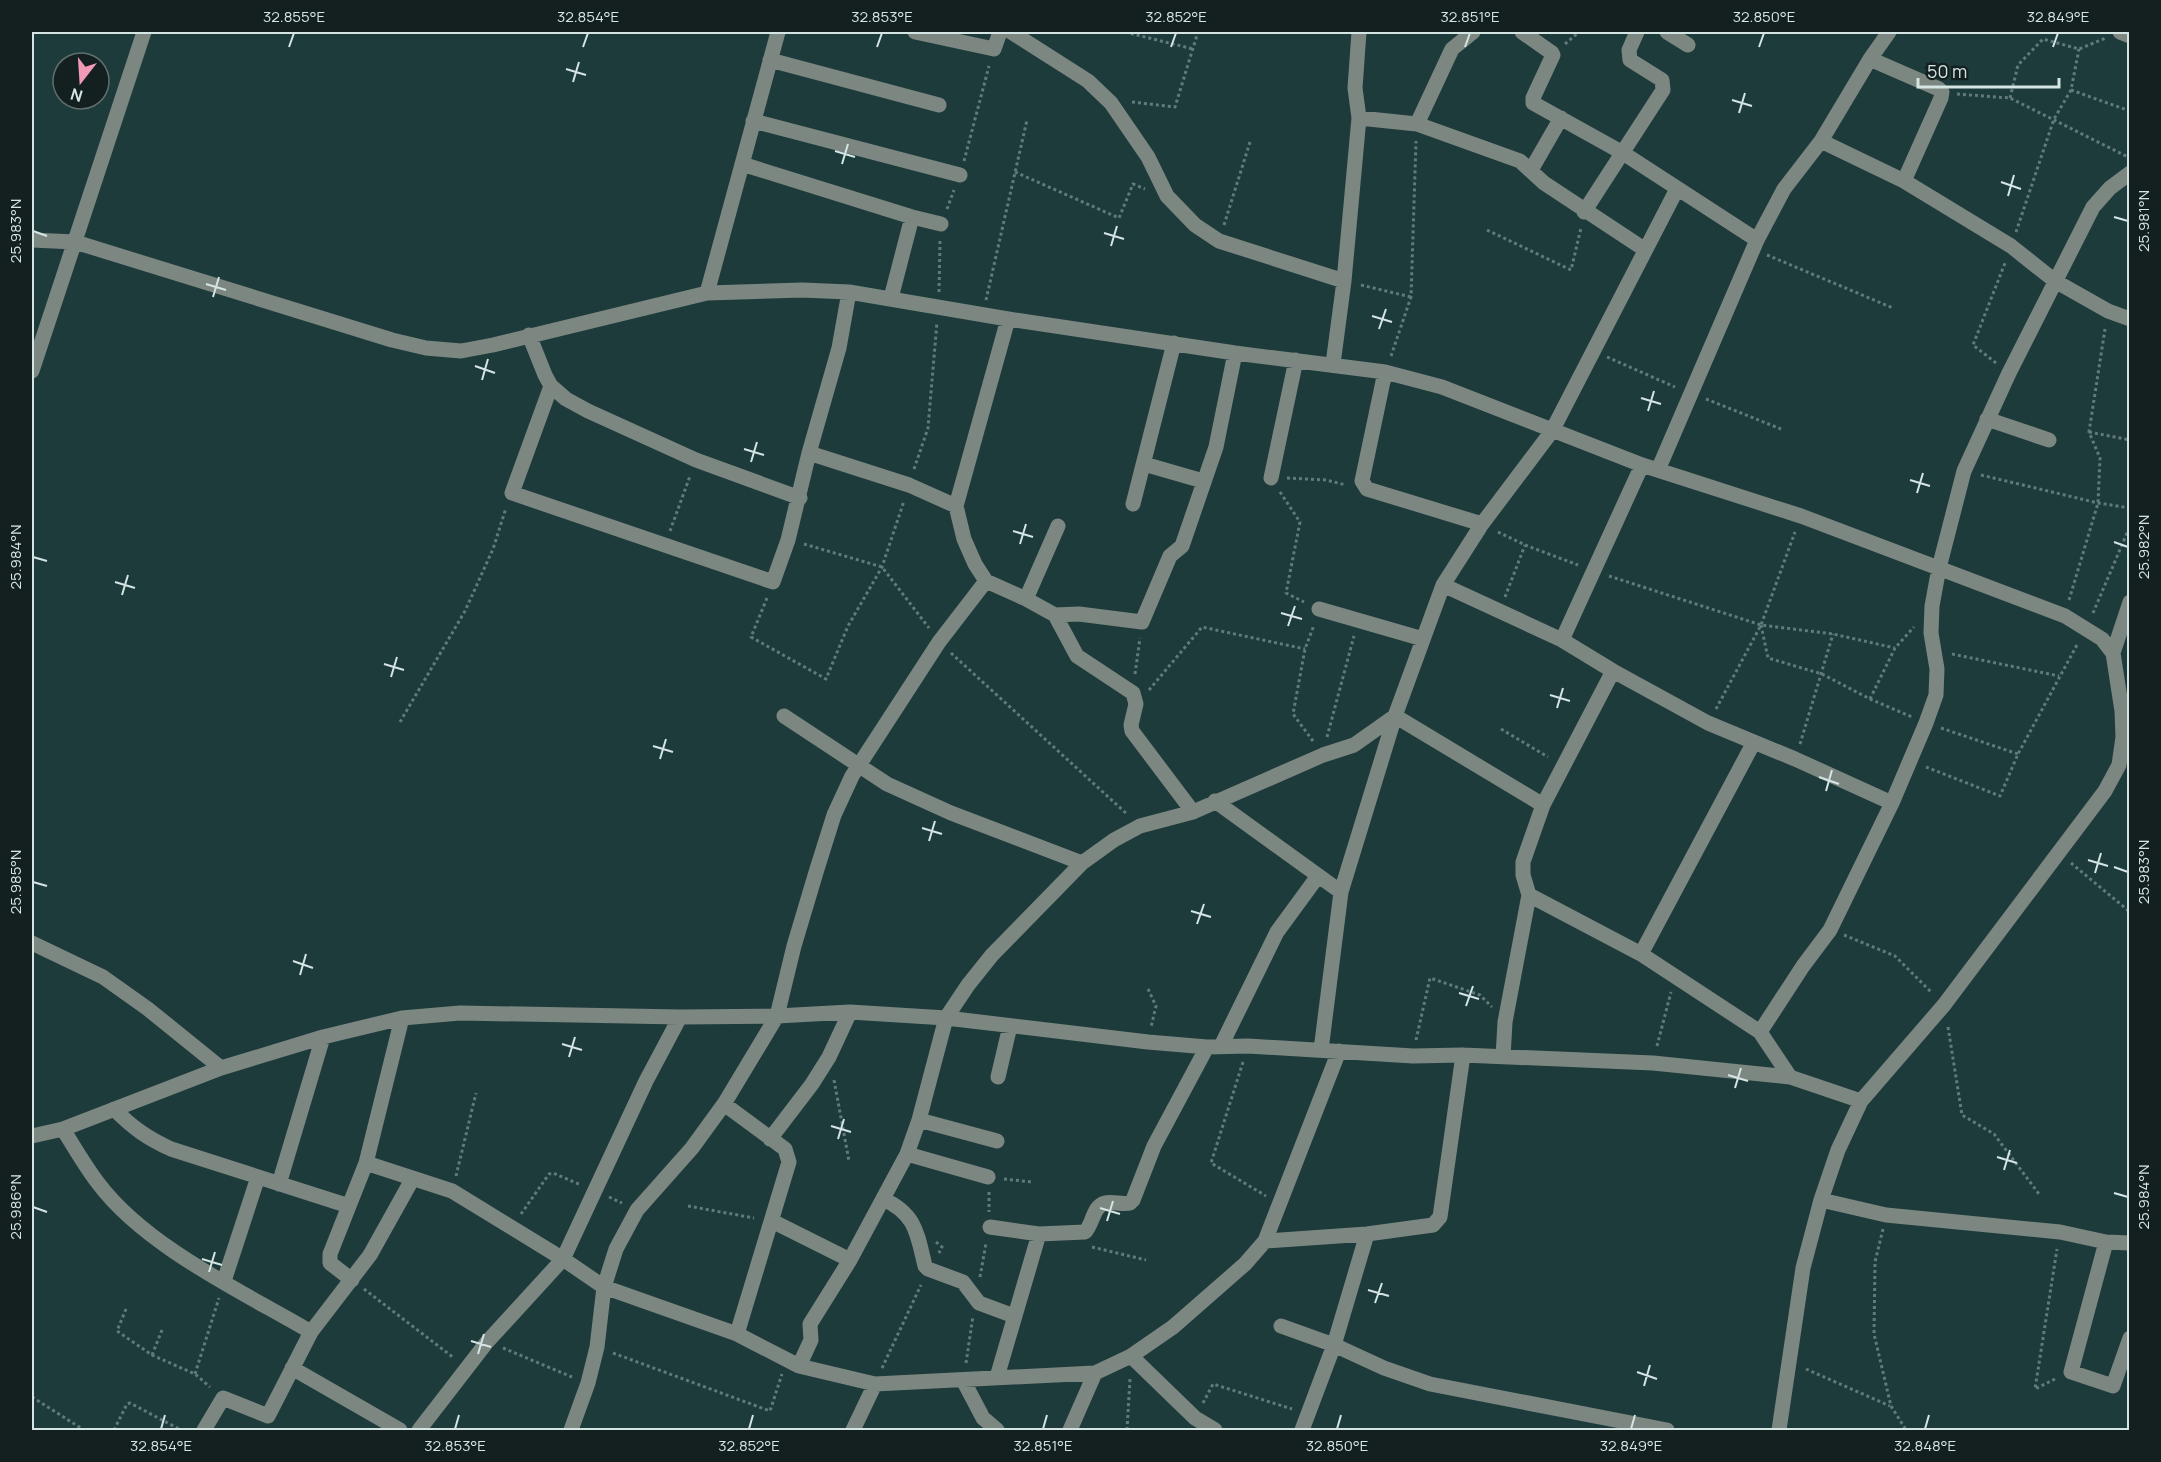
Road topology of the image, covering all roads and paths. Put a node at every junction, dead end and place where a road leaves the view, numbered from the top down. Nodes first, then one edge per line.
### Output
1 (144, 32) edge
2 (778, 32) edge
3 (915, 32) edge
4 (1000, 32) edge
5 (1011, 32) edge
6 (1125, 32) edge
7 (1198, 32) edge
8 (1359, 32) edge
9 (1473, 32) edge
10 (1522, 32) edge
11 (1637, 32) edge
12 (1667, 32) edge
13 (1889, 32) edge
14 (2125, 34) edge
15 (1688, 45) dead end
16 (994, 49) junction
17 (2079, 49) junction
18 (1870, 58) junction
19 (770, 60) junction
20 (2071, 90) junction
21 (1942, 92) junction
22 (2010, 98) junction
23 (939, 105) dead end
24 (2130, 111) edge
25 (1359, 118) junction
26 (1561, 118) junction
27 (2054, 119) junction
28 (1027, 120) dead end
29 (753, 121) junction
30 (1417, 123) junction
31 (1821, 141) junction
32 (1250, 142) dead end
33 (1623, 153) junction
34 (2130, 158) edge
35 (742, 164) junction
36 (1531, 170) junction
37 (1015, 172) junction
38 (2130, 173) edge
39 (960, 176) junction
40 (1904, 181) junction
41 (1677, 189) junction
42 (1167, 196) junction
43 (1584, 212) junction
44 (912, 217) junction
45 (941, 224) junction
46 (1487, 230) dead end
47 (32, 240) edge
48 (1219, 241) junction
49 (75, 242) junction
50 (1755, 244) junction
51 (2011, 246) junction
52 (1644, 249) junction
53 (1344, 281) junction
54 (2055, 281) junction
55 (849, 292) junction
56 (707, 293) junction
57 (1411, 297) junction
58 (891, 298) junction
59 (938, 306) junction
60 (1893, 308) dead end
61 (2108, 310) junction
62 (983, 314) junction
63 (1008, 319) junction
64 (2130, 319) edge
65 (529, 335) junction
66 (1174, 343) junction
67 (1594, 351) junction
68 (1235, 353) junction
69 (1296, 360) junction
70 (1333, 364) junction
71 (32, 371) edge
72 (1385, 372) junction
73 (2009, 374) junction
74 (551, 386) junction
75 (1691, 393) junction
76 (1987, 419) junction
77 (1781, 429) dead end
78 (1552, 430) junction
79 (2089, 432) junction
80 (2049, 440) dead end
81 (2130, 440) edge
82 (809, 453) junction
83 (696, 460) junction
84 (1143, 464) junction
85 (1642, 465) junction
86 (1658, 470) junction
87 (1964, 471) junction
88 (1271, 478) junction
89 (1203, 482) junction
90 (909, 485) junction
91 (1367, 489) junction
92 (512, 493) junction
93 (800, 498) junction
94 (2098, 503) junction
95 (1133, 504) dead end
96 (956, 506) junction
97 (2130, 508) edge
98 (1801, 516) junction
99 (1482, 524) junction
100 (1058, 526) dead end
101 (2130, 526) edge
102 (788, 540) junction
103 (665, 545) junction
104 (1525, 545) junction
105 (882, 567) junction
106 (1939, 567) junction
107 (1594, 571) junction
108 (986, 581) junction
109 (774, 582) junction
110 (1443, 585) junction
111 (1026, 599) junction
112 (2130, 602) edge
113 (1319, 609) junction
114 (1500, 610) junction
115 (1055, 615) junction
116 (2064, 616) junction
117 (1359, 620) junction
118 (1142, 622) junction
119 (1761, 625) junction
120 (2087, 628) junction
121 (1833, 634) junction
122 (1423, 639) junction
123 (1562, 640) junction
124 (939, 642) junction
125 (1305, 649) junction
126 (1935, 650) junction
127 (2113, 653) junction
128 (1613, 671) junction
129 (1822, 674) junction
130 (2059, 676) junction
131 (1135, 699) junction
132 (1870, 699) junction
133 (2126, 711) edge
134 (784, 716) dead end
135 (1395, 716) junction
136 (400, 722) dead end
137 (1708, 723) junction
138 (1926, 723) junction
139 (1501, 729) dead end
140 (1755, 742) junction
141 (2018, 754) junction
142 (1323, 755) junction
143 (1795, 759) junction
144 (1910, 760) junction
145 (860, 765) junction
146 (1564, 766) junction
147 (2124, 768) edge
148 (1215, 801) junction
149 (1892, 803) junction
150 (1543, 805) junction
151 (1193, 812) junction
152 (1140, 826) junction
153 (2058, 852) junction
154 (1082, 863) junction
155 (1318, 876) junction
156 (1341, 892) junction
157 (1529, 895) junction
158 (2130, 912) edge
159 (1830, 930) junction
160 (32, 943) edge
161 (1641, 954) junction
162 (1675, 975) junction
163 (1148, 989) dead end
164 (1944, 1005) junction
165 (850, 1012) junction
166 (777, 1016) junction
167 (680, 1017) junction
168 (402, 1018) junction
169 (946, 1018) junction
170 (1505, 1022) junction
171 (1011, 1026) junction
172 (1760, 1032) junction
173 (323, 1037) junction
174 (1148, 1042) junction
175 (1248, 1046) junction
176 (1214, 1047) junction
177 (1321, 1050) junction
178 (1339, 1051) junction
179 (1463, 1055) junction
180 (1413, 1056) junction
181 (830, 1057) junction
182 (1503, 1057) junction
183 (1653, 1063) junction
184 (221, 1068) junction
185 (998, 1077) dead end
186 (1790, 1077) junction
187 (476, 1093) dead end
188 (1861, 1101) junction
189 (724, 1104) junction
190 (114, 1109) junction
191 (919, 1120) junction
192 (63, 1129) junction
193 (32, 1136) edge
194 (770, 1139) junction
195 (997, 1141) dead end
196 (907, 1154) junction
197 (849, 1161) dead end
198 (366, 1162) junction
199 (258, 1177) junction
200 (988, 1177) junction
201 (413, 1178) junction
202 (1032, 1182) dead end
203 (279, 1184) junction
204 (595, 1190) junction
205 (452, 1191) junction
206 (2039, 1194) dead end
207 (883, 1199) junction
208 (1821, 1200) junction
209 (1281, 1205) junction
210 (349, 1206) junction
211 (688, 1206) dead end
212 (638, 1210) junction
213 (1886, 1215) junction
214 (772, 1221) junction
215 (990, 1227) junction
216 (511, 1228) junction
217 (2060, 1232) junction
218 (1039, 1234) junction
219 (1367, 1234) junction
220 (1265, 1241) junction
221 (2106, 1242) junction
222 (2130, 1243) edge
223 (563, 1259) junction
224 (849, 1260) junction
225 (928, 1269) junction
226 (352, 1280) junction
227 (224, 1281) junction
228 (604, 1287) junction
229 (975, 1301) junction
230 (126, 1309) dead end
231 (1014, 1316) junction
232 (1281, 1326) dead end
233 (162, 1330) dead end
234 (311, 1332) junction
235 (737, 1334) junction
236 (2130, 1338) edge
237 (487, 1342) junction
238 (1334, 1345) junction
239 (597, 1347) junction
240 (152, 1355) junction
241 (1131, 1356) junction
242 (1790, 1362) junction
243 (792, 1364) junction
244 (292, 1368) junction
245 (467, 1368) junction
246 (2071, 1372) junction
247 (1095, 1373) junction
248 (195, 1374) junction
249 (997, 1377) junction
250 (963, 1380) junction
251 (588, 1383) junction
252 (875, 1384) junction
253 (32, 1397) edge
254 (223, 1398) junction
255 (1891, 1406) junction
256 (1308, 1414) junction
257 (1195, 1418) junction
258 (979, 1424) edge
259 (391, 1429) edge
260 (84, 1431) edge
261 (114, 1431) edge
262 (180, 1431) edge
263 (204, 1431) edge
264 (419, 1431) edge
265 (571, 1431) edge
266 (854, 1431) edge
267 (997, 1431) edge
268 (1070, 1431) edge
269 (1127, 1431) edge
270 (1215, 1431) edge
271 (1302, 1431) edge
272 (1667, 1431) edge
273 (1779, 1431) edge
274 (1906, 1431) edge

1 - 49 street
2 - 19 street
3 - 16 street
4 - 16 street
5 - 42 street
6 - 7 path
8 - 25 street
9 - 30 street
10 - 26 street
11 - 33 street
12 - 15 street
13 - 18 street
14 - 17 path
16 - 39 path
17 - 20 path
17 - 22 path
18 - 21 street
18 - 31 street
19 - 23 street
19 - 29 street
20 - 24 path
20 - 27 path
21 - 22 path
21 - 40 street
22 - 27 path
25 - 30 street
25 - 53 street
26 - 33 street
26 - 36 street
27 - 34 path
27 - 51 path
28 - 37 path
29 - 35 street
29 - 39 street
30 - 36 street
30 - 57 path
31 - 40 street
31 - 50 street
32 - 48 path
33 - 41 street
33 - 43 street
35 - 44 street
35 - 56 street
36 - 43 street
37 - 42 path
37 - 62 path
38 - 54 street
39 - 45 path
40 - 51 street
41 - 50 street
41 - 52 street
42 - 48 street
43 - 46 path
43 - 52 street
44 - 45 street
44 - 58 street
45 - 59 path
47 - 49 street
48 - 53 street
49 - 65 street
49 - 71 street
50 - 60 path
50 - 75 street
51 - 54 street
51 - 73 path
52 - 67 street
53 - 57 path
53 - 70 street
54 - 61 street
54 - 73 street
55 - 56 street
55 - 58 street
55 - 82 street
56 - 65 street
57 - 72 path
58 - 59 street
59 - 62 street
59 - 90 path
61 - 64 street
61 - 79 path
62 - 63 street
63 - 66 street
63 - 96 street
65 - 74 street
66 - 68 street
66 - 84 street
67 - 75 path
67 - 78 street
68 - 69 street
68 - 89 street
69 - 70 street
69 - 88 street
70 - 72 street
72 - 78 street
72 - 91 street
73 - 76 street
74 - 83 street
74 - 92 street
75 - 77 path
75 - 86 street
76 - 80 street
76 - 87 street
78 - 85 street
78 - 99 street
79 - 81 path
79 - 94 path
82 - 90 street
82 - 93 street
83 - 93 street
83 - 103 path
84 - 89 street
84 - 95 street
85 - 86 street
85 - 107 street
86 - 98 street
87 - 94 path
87 - 106 street
88 - 91 path
88 - 113 path
89 - 118 street
90 - 96 street
90 - 105 path
91 - 99 street
92 - 103 street
92 - 136 path
93 - 102 street
94 - 97 path
94 - 116 path
96 - 108 street
98 - 106 street
98 - 119 path
99 - 104 path
99 - 110 street
100 - 111 street
101 - 120 path
102 - 105 path
102 - 109 street
103 - 109 street
104 - 107 path
104 - 114 path
105 - 109 path
105 - 124 path
106 - 116 street
106 - 126 street
107 - 119 path
107 - 123 street
108 - 111 street
108 - 124 street
110 - 114 street
110 - 122 street
111 - 115 street
112 - 127 street
113 - 117 street
113 - 125 path
114 - 123 street
115 - 118 street
115 - 131 street
116 - 120 street
117 - 122 street
117 - 142 path
118 - 131 path
119 - 121 path
119 - 129 path
119 - 137 path
120 - 127 street
120 - 130 path
121 - 129 path
121 - 132 path
122 - 135 street
123 - 128 street
124 - 145 street
124 - 152 path
125 - 131 path
125 - 142 path
126 - 130 path
126 - 138 street
127 - 133 street
128 - 137 street
128 - 146 street
129 - 132 path
129 - 143 path
130 - 141 path
131 - 151 street
132 - 138 path
133 - 147 street
134 - 145 street
135 - 142 street
135 - 150 street
135 - 156 street
137 - 140 street
138 - 141 path
138 - 144 street
139 - 146 path
140 - 143 street
140 - 161 street
141 - 144 path
142 - 148 street
143 - 149 street
144 - 149 street
145 - 154 street
145 - 166 street
146 - 150 street
147 - 153 street
148 - 151 street
148 - 155 street
149 - 159 street
150 - 157 street
151 - 152 street
152 - 154 street
153 - 158 path
153 - 164 street
154 - 169 street
155 - 156 street
155 - 176 street
156 - 177 street
157 - 161 street
157 - 170 street
159 - 164 path
159 - 172 street
160 - 184 street
161 - 162 street
162 - 172 street
162 - 183 path
163 - 174 path
164 - 188 street
164 - 206 path
165 - 166 street
165 - 169 street
165 - 181 street
166 - 167 street
166 - 189 street
167 - 168 street
167 - 204 street
168 - 173 street
168 - 198 street
169 - 171 street
169 - 191 street
170 - 180 path
170 - 182 street
171 - 174 street
171 - 185 street
172 - 186 street
173 - 184 street
173 - 203 street
174 - 176 street
175 - 176 street
175 - 177 street
175 - 209 path
176 - 218 street
177 - 178 street
178 - 180 street
178 - 209 street
179 - 180 street
179 - 182 street
179 - 219 street
181 - 194 street
181 - 197 path
182 - 183 street
183 - 186 street
184 - 190 street
186 - 188 street
187 - 205 path
188 - 208 street
189 - 194 street
189 - 212 street
190 - 192 street
190 - 199 street
191 - 195 street
191 - 196 street
192 - 193 street
192 - 227 street
194 - 214 street
196 - 200 street
196 - 207 street
198 - 201 street
198 - 210 street
199 - 203 street
199 - 227 street
200 - 202 path
200 - 215 path
201 - 205 street
201 - 226 street
203 - 210 street
204 - 212 path
204 - 216 path
204 - 223 street
205 - 216 street
207 - 224 street
207 - 225 street
208 - 213 street
208 - 242 street
209 - 220 street
210 - 226 street
211 - 214 path
212 - 228 street
213 - 217 street
213 - 255 path
214 - 224 street
214 - 235 street
215 - 218 street
215 - 229 path
216 - 223 street
217 - 221 street
217 - 246 path
218 - 231 street
219 - 220 street
219 - 238 street
220 - 241 street
221 - 222 street
221 - 246 street
223 - 228 street
223 - 237 street
224 - 243 street
225 - 229 street
225 - 252 path
226 - 234 street
226 - 245 path
227 - 234 street
227 - 248 path
228 - 235 street
228 - 239 street
229 - 231 street
229 - 250 path
230 - 240 path
231 - 249 street
232 - 238 street
233 - 240 path
234 - 244 street
235 - 243 street
236 - 246 street
237 - 245 street
237 - 251 path
238 - 256 street
238 - 272 street
239 - 243 path
239 - 251 street
240 - 248 path
241 - 247 street
241 - 257 street
241 - 269 path
242 - 255 path
242 - 273 street
243 - 252 street
244 - 254 street
244 - 259 street
245 - 264 street
247 - 249 street
247 - 268 street
248 - 254 path
249 - 250 street
250 - 252 street
250 - 258 street
251 - 265 street
252 - 266 street
253 - 260 path
254 - 263 street
255 - 274 path
256 - 257 path
256 - 271 street
257 - 270 street
258 - 267 street
261 - 262 path

